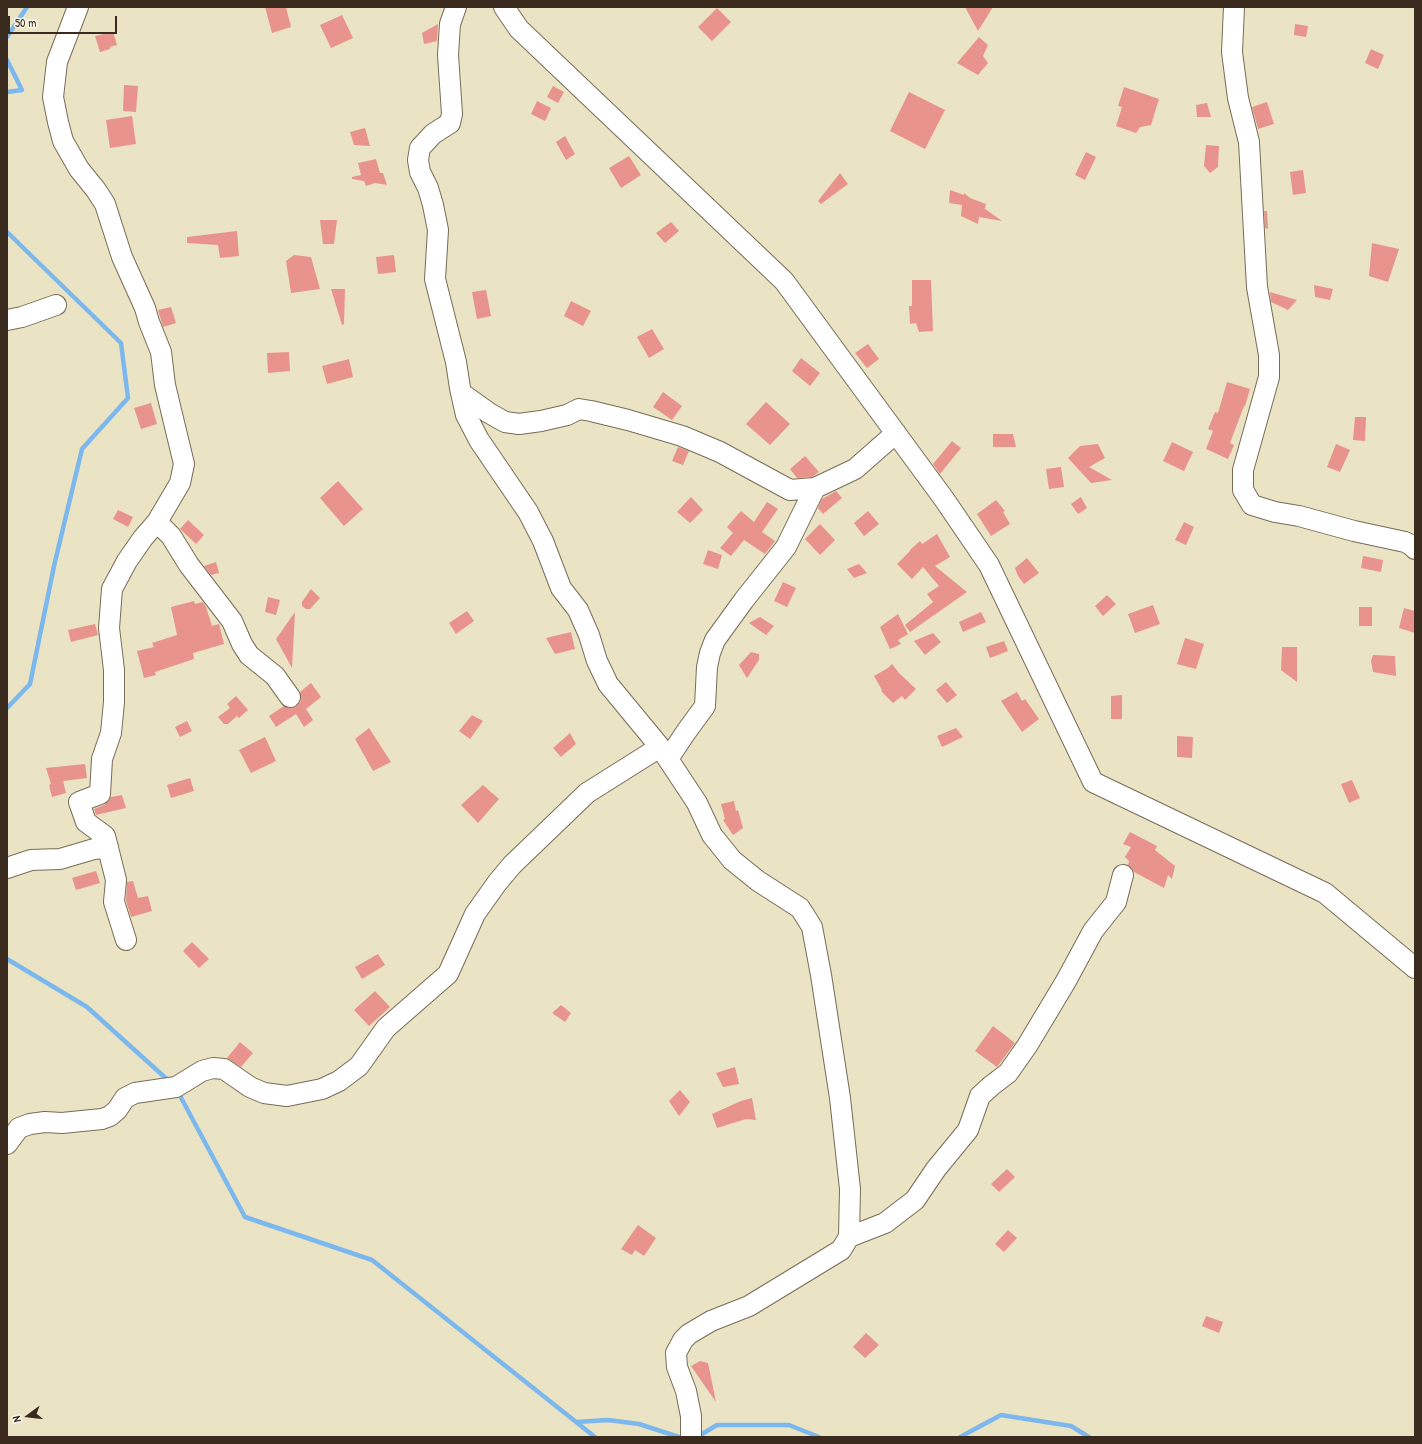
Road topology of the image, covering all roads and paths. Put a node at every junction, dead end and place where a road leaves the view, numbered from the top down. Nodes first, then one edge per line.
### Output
1 (78, 7) edge
2 (456, 7) edge
3 (504, 7) edge
4 (1234, 7) edge
5 (56, 304) dead end
6 (7, 320) edge
7 (461, 393) junction
8 (896, 433) junction
9 (815, 488) junction
10 (158, 522) junction
11 (1415, 549) edge
12 (290, 697) dead end
13 (664, 753) junction
14 (108, 847) junction
15 (7, 868) edge
16 (1123, 875) dead end
17 (126, 940) dead end
18 (1415, 968) edge
19 (7, 1144) edge
20 (850, 1237) junction
21 (691, 1437) edge

1 - 10 street
2 - 7 street
3 - 8 street
4 - 11 street
5 - 6 street
7 - 9 street
7 - 13 street
8 - 9 street
8 - 18 street
9 - 13 street
10 - 12 street
10 - 14 street
13 - 19 street
13 - 20 street
14 - 15 street
14 - 17 street
16 - 20 street
20 - 21 street

